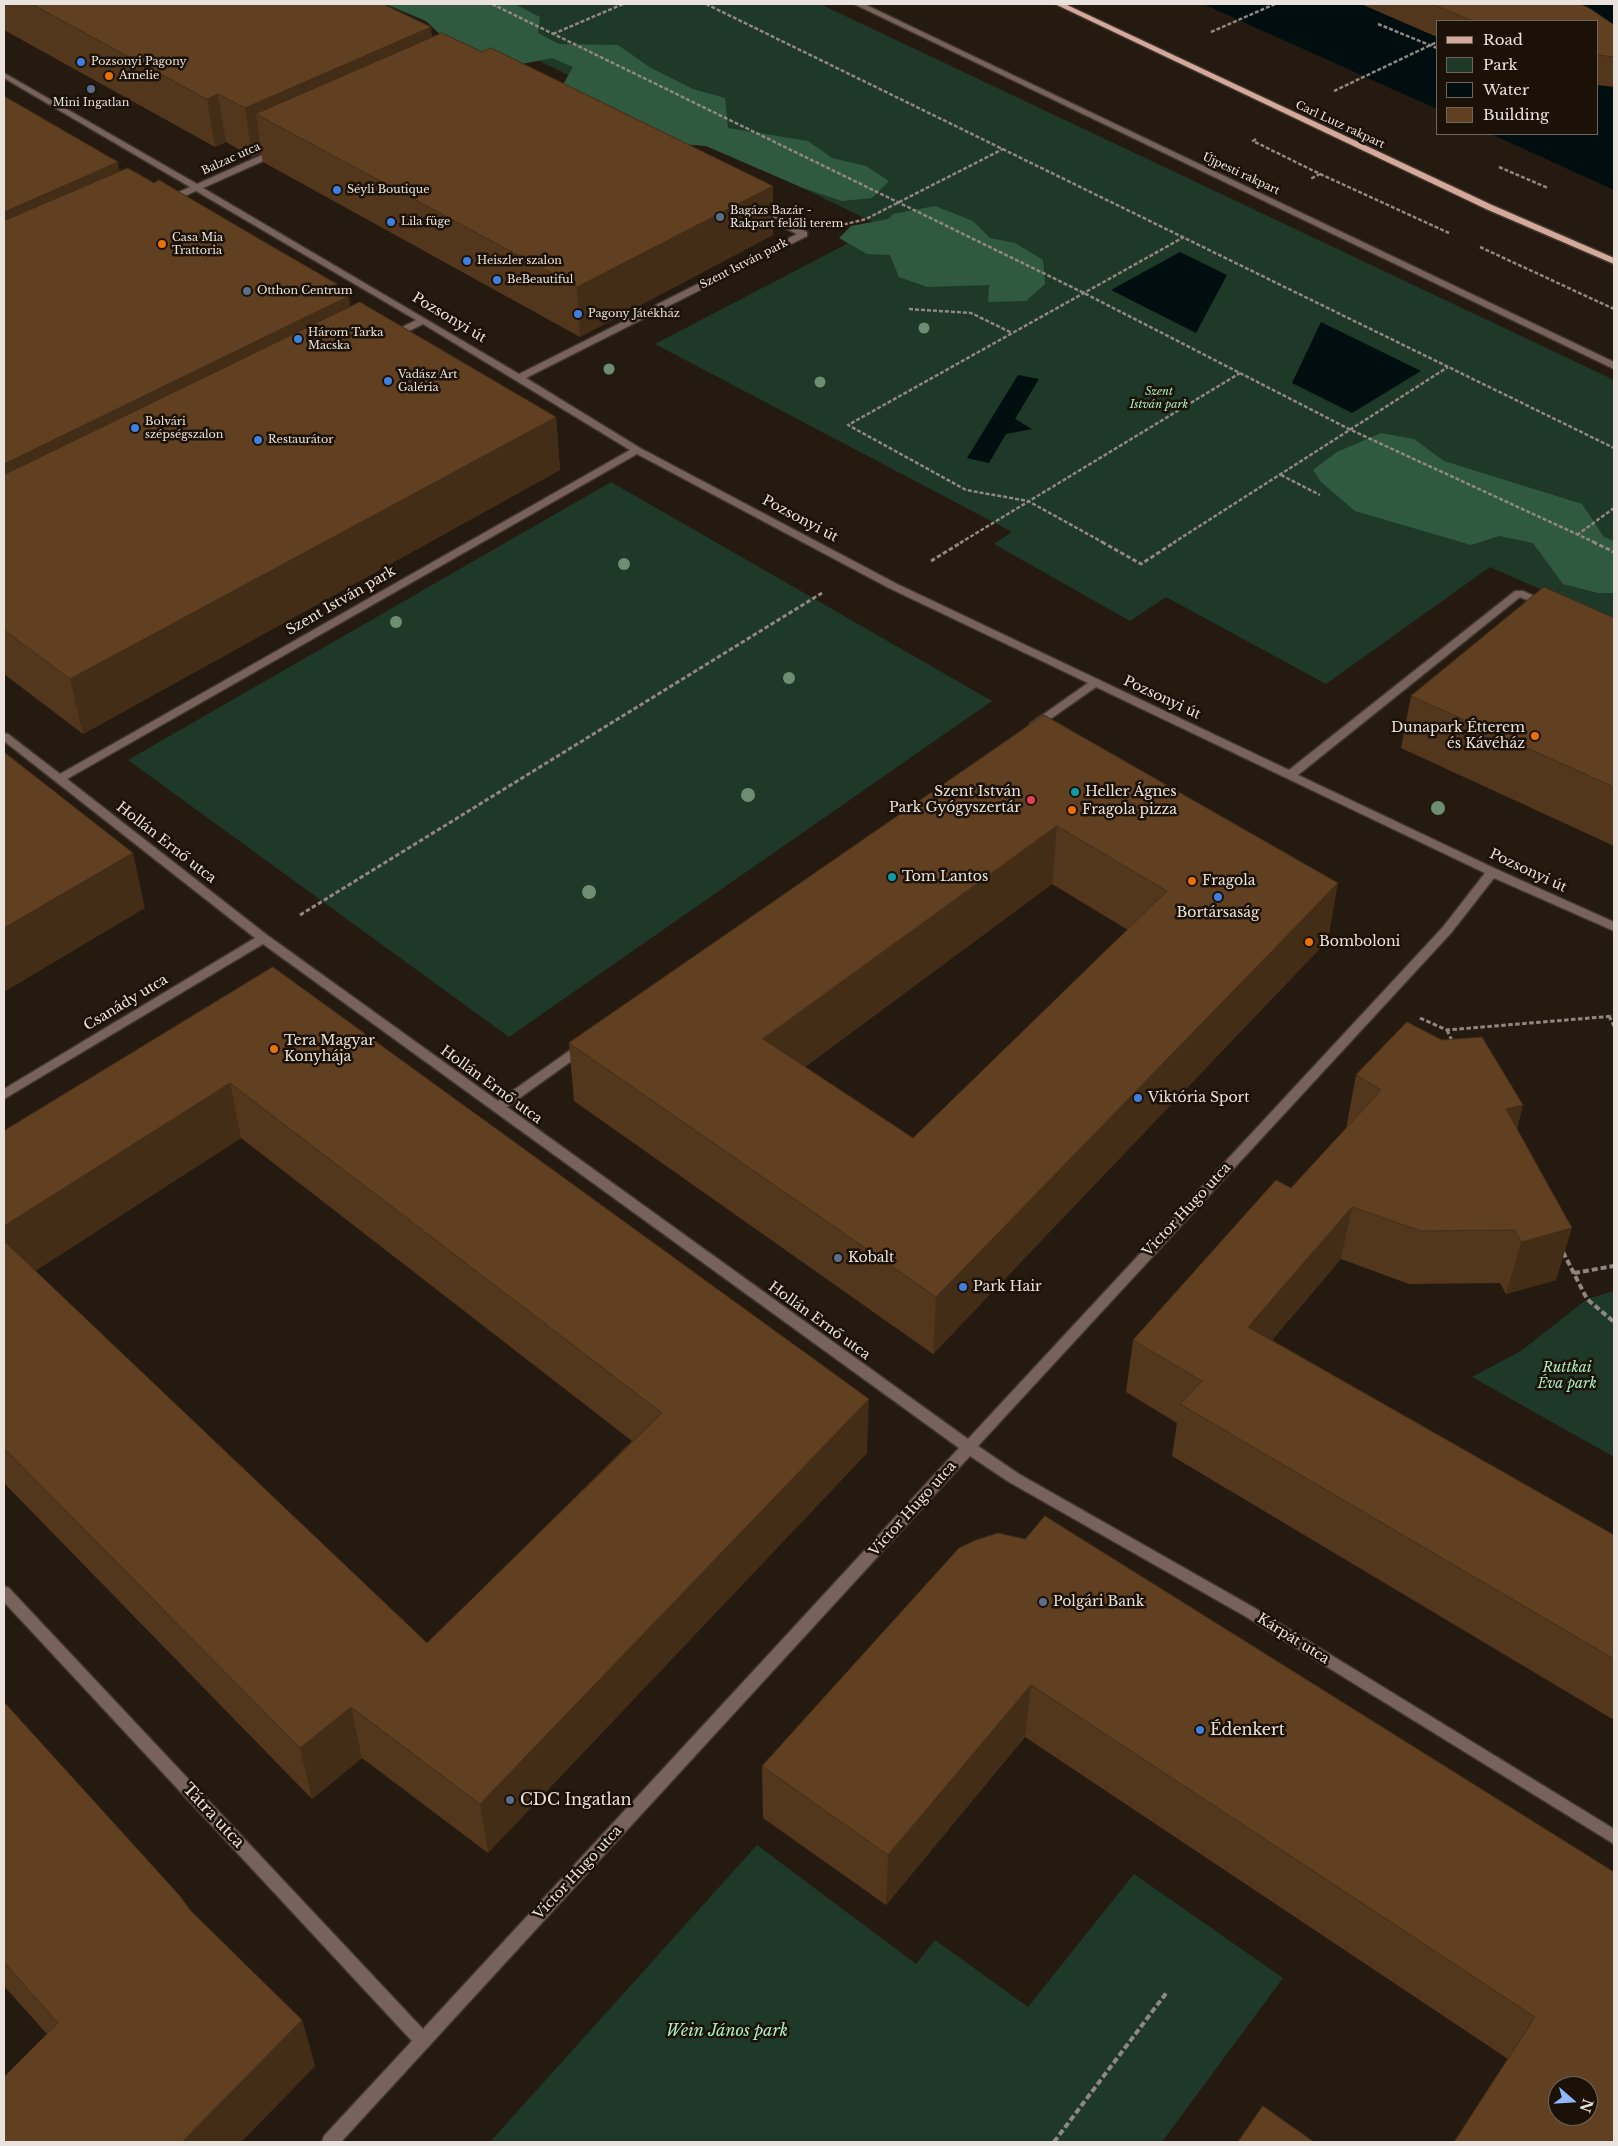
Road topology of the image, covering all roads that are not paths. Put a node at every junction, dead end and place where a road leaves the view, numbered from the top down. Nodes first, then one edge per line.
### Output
1 (858, 4) edge
2 (1059, 4) edge
3 (4, 75) edge
4 (285, 147) edge
5 (197, 187) junction
6 (153, 206) edge
7 (754, 209) edge
8 (1614, 261) edge
9 (423, 320) junction
10 (378, 342) edge
11 (1614, 366) edge
12 (519, 378) junction
13 (637, 450) junction
14 (1553, 608) edge
15 (1095, 683) junction
16 (1022, 734) edge
17 (4, 736) edge
18 (1290, 775) junction
19 (59, 779) junction
20 (1492, 872) junction
21 (1614, 927) edge
22 (263, 938) junction
23 (594, 1039) edge
24 (4, 1095) edge
25 (497, 1108) junction
26 (968, 1448) junction
27 (4, 1592) edge
28 (1614, 1837) edge
29 (423, 2041) junction
30 (330, 2142) edge

1 - 11 street, Újpesti rakpart
2 - 8 main road, Carl Lutz rakpart
3 - 5 street, Pozsonyi út
4 - 5 street, Balzac utca
5 - 6 street, Balzac utca
5 - 9 street, Pozsonyi út
7 - 12 street, Szent István park
9 - 10 street
9 - 12 street, Pozsonyi út
12 - 13 street, Pozsonyi út
13 - 15 street, Pozsonyi út
13 - 19 street, Szent István park
14 - 18 street
15 - 16 street
15 - 18 street, Pozsonyi út
17 - 19 street, Hollán Ernő utca
18 - 20 street, Pozsonyi út
19 - 22 street, Hollán Ernő utca
20 - 21 street, Pozsonyi út
20 - 26 street, Victor Hugo utca
22 - 24 street, Csanády utca
22 - 25 street, Hollán Ernő utca
23 - 25 street
25 - 26 street, Hollán Ernő utca
26 - 28 street, Kárpát utca
26 - 29 street, Victor Hugo utca
27 - 29 street, Tátra utca
29 - 30 street, Victor Hugo utca

